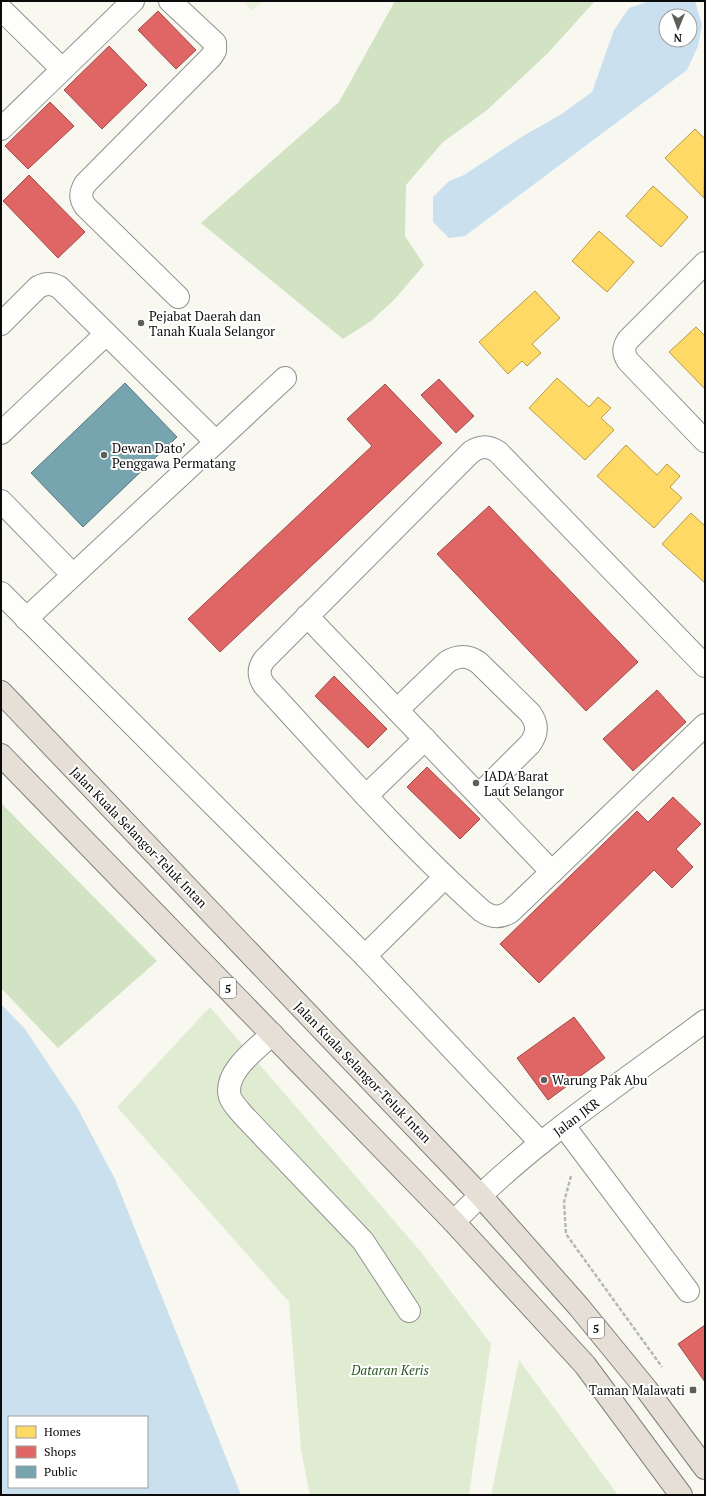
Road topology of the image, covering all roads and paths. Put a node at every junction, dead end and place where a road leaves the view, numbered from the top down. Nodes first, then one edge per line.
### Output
1 (133, 1) edge
2 (170, 1) edge
3 (1, 9) edge
4 (62, 69) junction
5 (1, 129) edge
6 (705, 263) edge
7 (178, 298) dead end
8 (1, 324) edge
9 (106, 334) junction
10 (284, 378) dead end
11 (1, 433) edge
12 (705, 441) edge
13 (216, 442) junction
14 (1, 501) edge
15 (74, 574) junction
16 (1, 593) edge
17 (307, 616) junction
18 (26, 619) junction
19 (705, 666) edge
20 (1, 692) edge
21 (397, 710) junction
22 (705, 724) edge
23 (425, 739) junction
24 (1, 755) edge
25 (479, 795) junction
26 (366, 796) junction
27 (552, 872) junction
28 (444, 877) junction
29 (365, 956) junction
30 (705, 1021) edge
31 (272, 1034) junction
32 (564, 1126) junction
33 (541, 1143) junction
34 (571, 1174) dead end
35 (480, 1195) junction
36 (454, 1222) junction
37 (688, 1291) dead end
38 (409, 1311) dead end
39 (663, 1369) dead end
40 (705, 1468) edge
41 (681, 1495) edge

1 - 4 street
2 - 7 street
3 - 4 street
4 - 5 street
6 - 12 street
8 - 9 street
9 - 11 street
9 - 13 street
10 - 13 street
13 - 15 street
14 - 15 street
15 - 18 street
16 - 18 street
17 - 19 street
17 - 21 street
17 - 26 street
18 - 29 street
20 - 35 highway, Jalan Kuala Selangor-Teluk Intan / 5
21 - 23 street
21 - 25 street
22 - 27 street
23 - 25 street
23 - 26 street
24 - 31 highway, 5
25 - 27 street
26 - 28 street
27 - 28 street
28 - 29 street
29 - 33 street
30 - 32 street, Jalan JKR
31 - 36 highway, 5
31 - 38 street
32 - 33 street, Jalan JKR
32 - 37 street
33 - 35 street, Jalan JKR
34 - 39 path
35 - 36 street, Jalan JKR
35 - 40 highway, Jalan Kuala Selangor-Teluk Intan / 5
36 - 41 highway, 5

